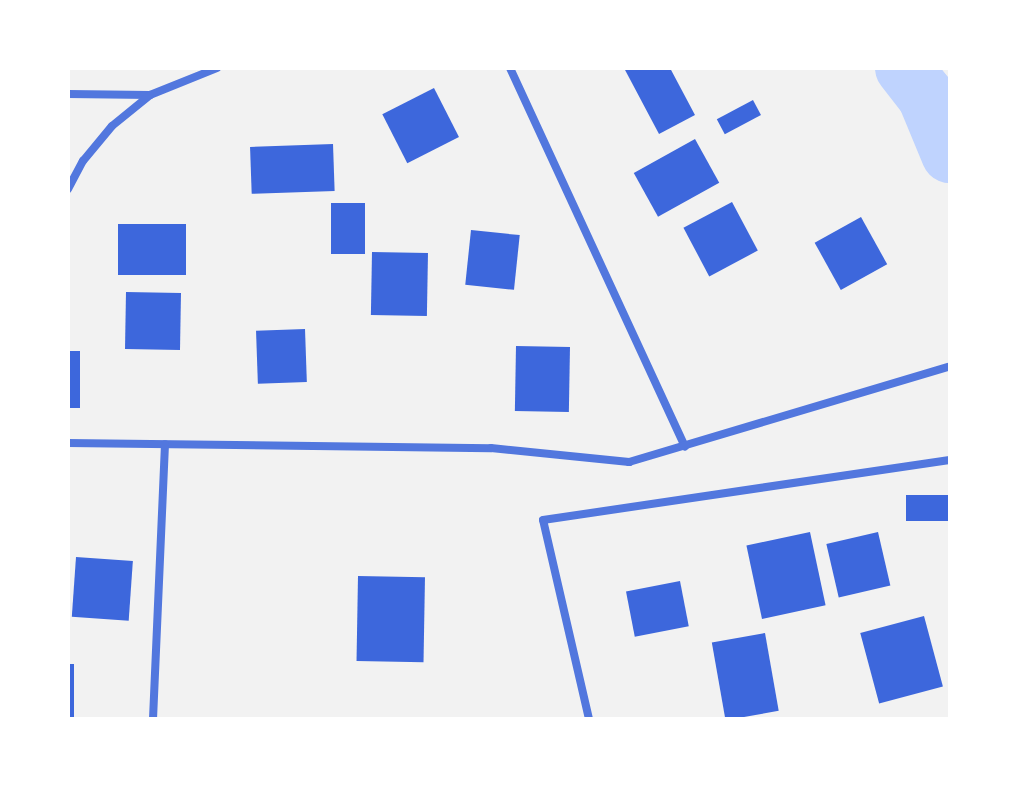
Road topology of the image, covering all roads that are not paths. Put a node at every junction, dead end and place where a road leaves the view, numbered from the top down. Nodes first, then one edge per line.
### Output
1 (217, 68) edge
2 (510, 68) edge
3 (68, 94) edge
4 (150, 95) junction
5 (68, 189) edge
6 (948, 367) dead end
7 (68, 443) edge
8 (165, 444) junction
9 (685, 447) junction
10 (950, 460) edge
11 (153, 719) edge
12 (589, 719) edge

1 - 4 street
2 - 9 street
3 - 4 street
4 - 5 street
6 - 9 street
7 - 8 street
8 - 9 street
8 - 11 street
10 - 12 street

